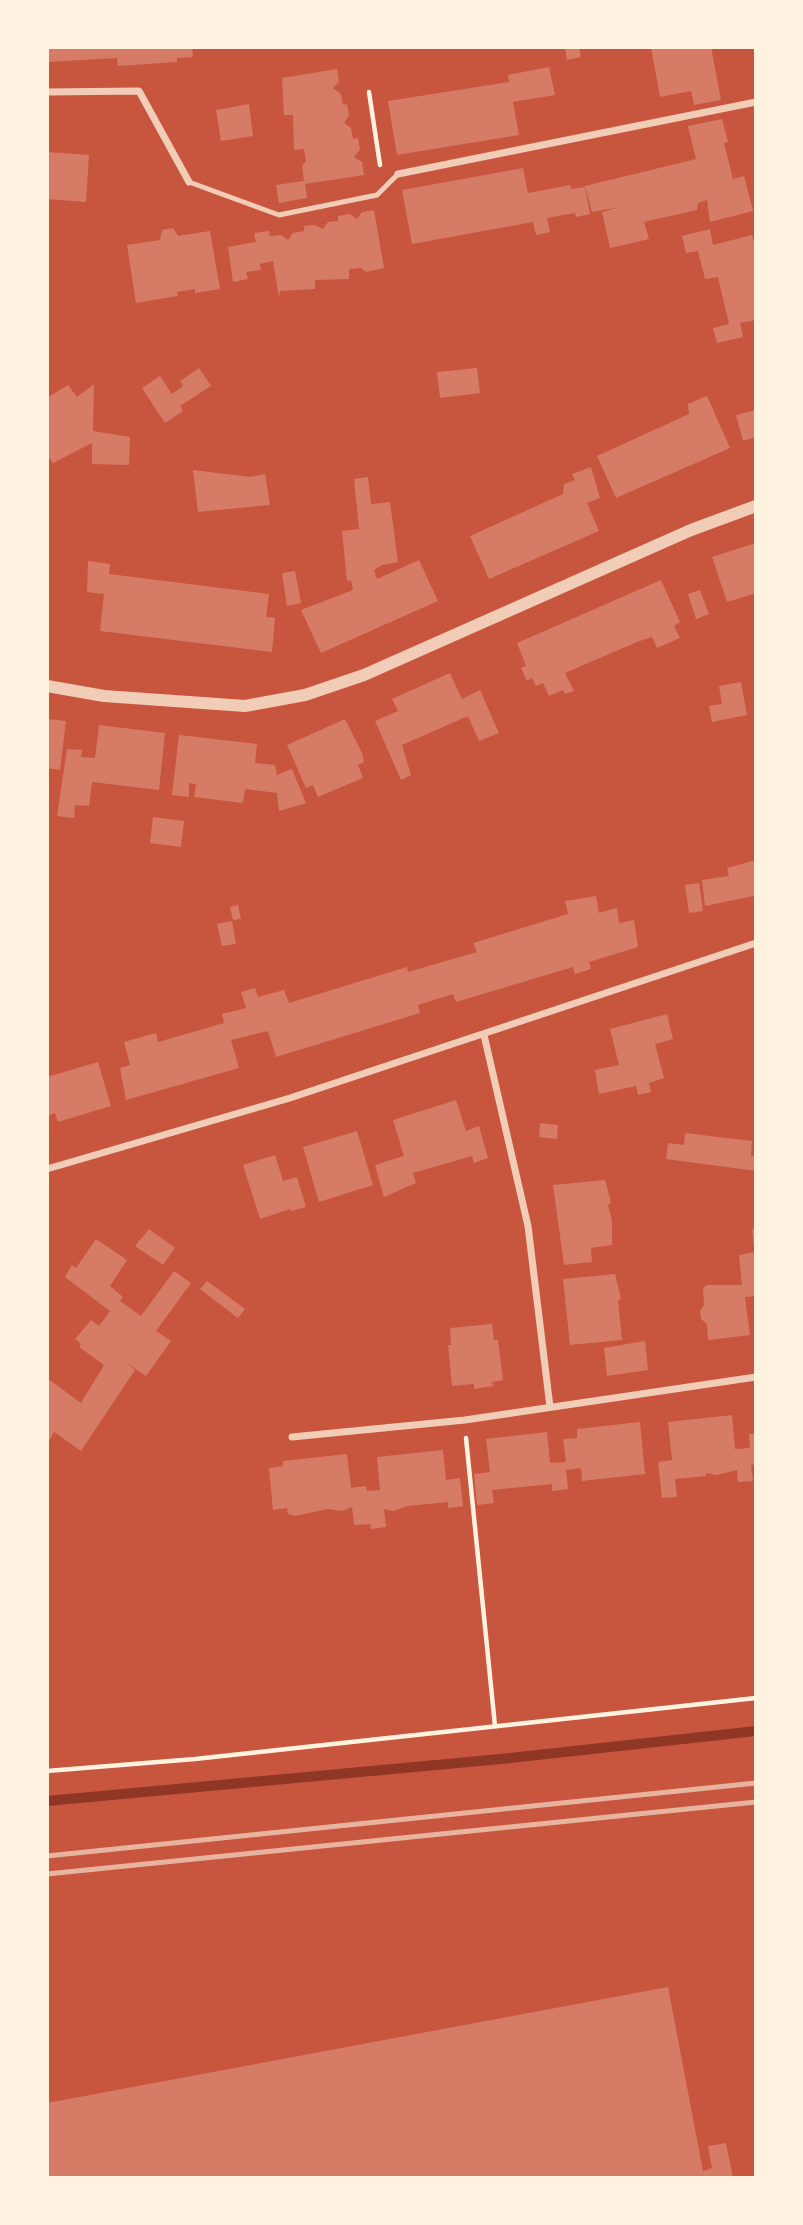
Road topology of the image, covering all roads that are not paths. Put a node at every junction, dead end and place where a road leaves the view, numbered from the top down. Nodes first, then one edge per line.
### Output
1 (47, 92) edge
2 (756, 102) edge
3 (398, 174) joint
4 (189, 182) joint
5 (756, 506) edge
6 (47, 686) edge
7 (756, 943) edge
8 (484, 1035) junction
9 (47, 1169) edge
10 (756, 1377) edge
11 (550, 1407) junction
12 (292, 1437) dead end

1 - 4 street
2 - 3 street
3 - 4 lane
5 - 6 street
7 - 8 street
8 - 9 street
8 - 11 street
10 - 11 street
11 - 12 street

